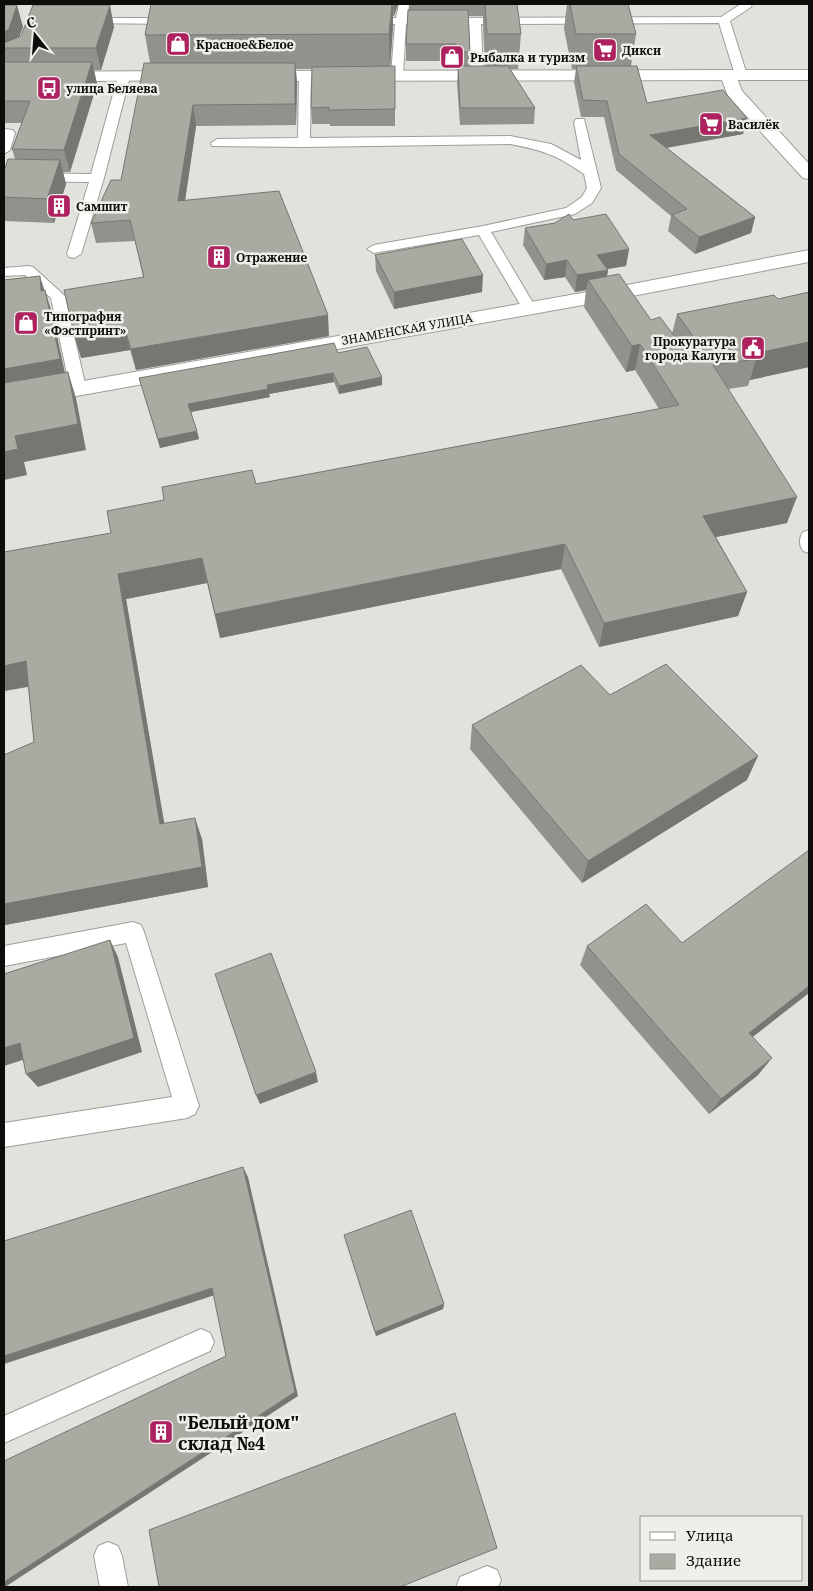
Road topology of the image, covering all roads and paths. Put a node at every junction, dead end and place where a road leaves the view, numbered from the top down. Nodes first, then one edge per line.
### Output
1 (404, 4) edge
2 (746, 4) edge
3 (724, 20) junction
4 (70, 21) edge
5 (186, 21) edge
6 (352, 21) edge
7 (401, 21) junction
8 (475, 21) junction
9 (397, 75) junction
10 (477, 75) junction
11 (735, 75) junction
12 (809, 75) edge
13 (124, 76) junction
14 (200, 76) edge
15 (248, 76) edge
16 (305, 76) junction
17 (4, 77) edge
18 (580, 122) dead end
19 (4, 133) edge
20 (217, 143) dead end
21 (304, 143) junction
22 (4, 150) edge
23 (590, 172) junction
24 (809, 174) edge
25 (4, 177) edge
26 (97, 178) junction
27 (484, 230) junction
28 (374, 249) dead end
29 (74, 254) dead end
30 (809, 256) edge
31 (4, 272) edge
32 (529, 308) junction
33 (78, 388) junction
34 (4, 402) edge
35 (809, 536) edge
36 (809, 546) edge
37 (4, 956) edge
38 (4, 1134) edge
39 (200, 1342) dead end
40 (4, 1430) edge
41 (108, 1556) dead end
42 (114, 1587) edge

1 - 7 lane
2 - 3 lane
3 - 8 lane
3 - 11 lane
4 - 5 lane
6 - 7 lane
7 - 8 lane
7 - 9 lane
8 - 10 lane
9 - 10 street
9 - 16 street
10 - 11 street
11 - 12 street
11 - 24 street
13 - 14 street
13 - 17 street
13 - 26 lane
15 - 16 street
16 - 21 lane
18 - 23 lane
19 - 22 lane
20 - 21 lane
21 - 23 lane
23 - 27 lane
25 - 26 lane
26 - 29 lane
27 - 28 lane
27 - 32 lane
30 - 32 street, ЗНАМЕНСКАЯ УЛИЦА
31 - 33 lane
32 - 33 street, ЗНАМЕНСКАЯ УЛИЦА
33 - 34 street, ЗНАМЕНСКАЯ УЛИЦА
35 - 36 lane
37 - 38 lane
39 - 40 lane
41 - 42 lane

